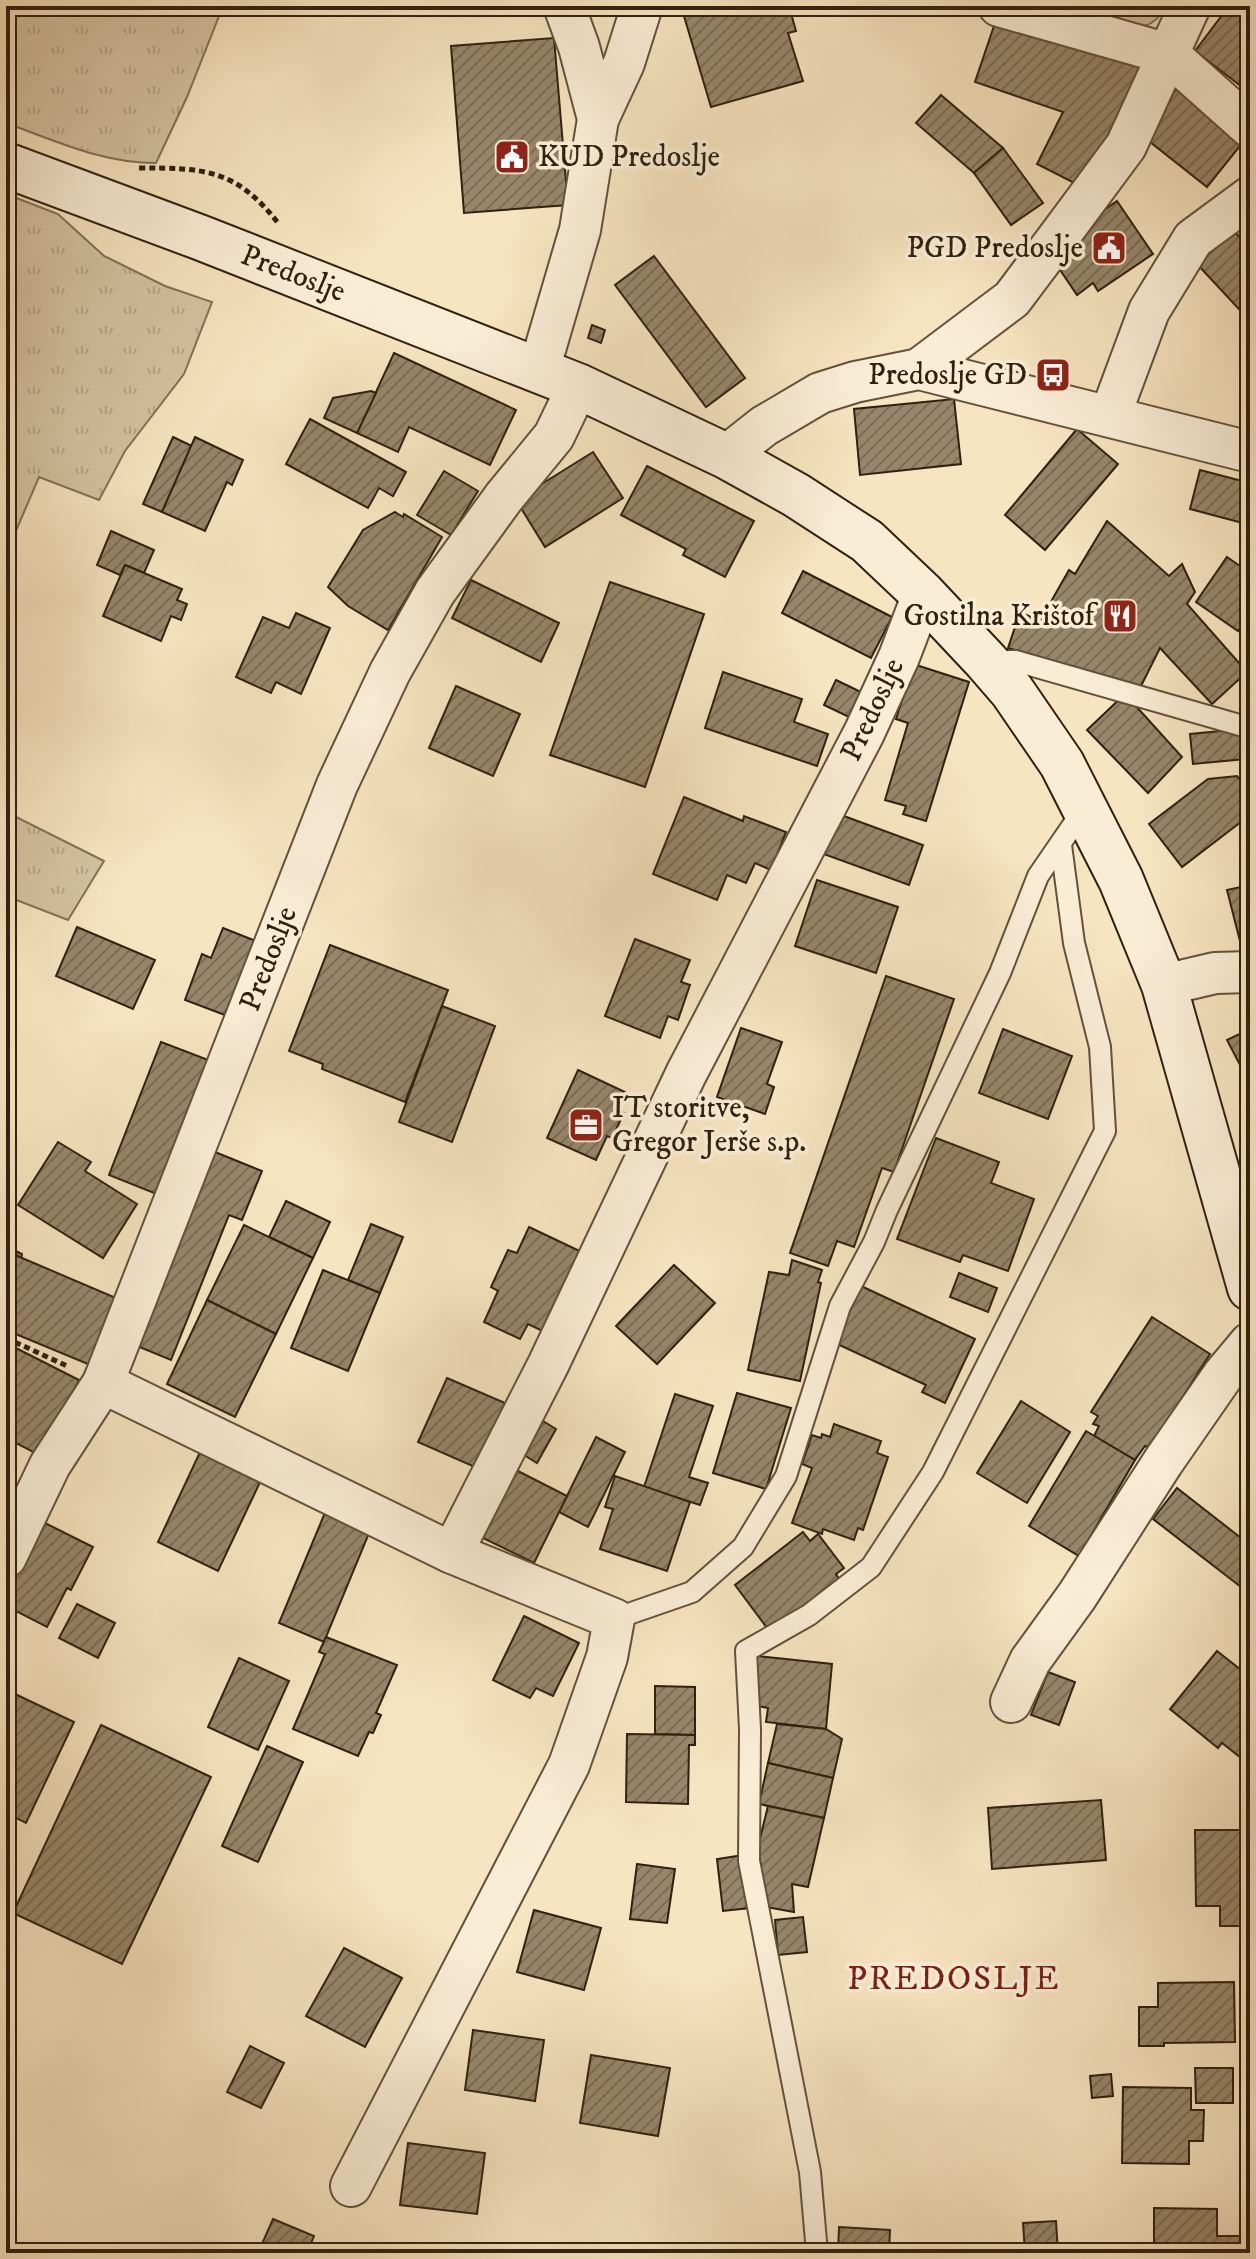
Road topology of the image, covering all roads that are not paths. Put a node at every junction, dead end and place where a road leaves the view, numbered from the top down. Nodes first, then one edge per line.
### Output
1 (564, 6) edge
2 (642, 6) edge
3 (999, 6) edge
4 (1190, 6) edge
5 (1168, 54) junction
6 (598, 119) junction
7 (1250, 127) edge
8 (6, 165) edge
9 (1250, 197) edge
10 (919, 369) junction
11 (559, 378) junction
12 (1110, 416) junction
13 (1250, 452) edge
14 (726, 456) junction
15 (923, 594) junction
16 (986, 661) junction
17 (1250, 728) edge
18 (1073, 827) junction
19 (1250, 972) edge
20 (1164, 985) junction
21 (1250, 1288) edge
22 (1250, 1343) edge
23 (103, 1383) junction
24 (452, 1553) junction
25 (6, 1557) edge
26 (614, 1619) junction
27 (1011, 1702) dead end
28 (351, 2186) dead end
29 (817, 2253) edge

1 - 6 street
2 - 6 street
3 - 5 street
4 - 5 street
5 - 7 street
5 - 10 street
6 - 11 street
8 - 11 street, Predoslje
9 - 12 street
10 - 12 street
10 - 14 street
11 - 14 street, Predoslje
11 - 23 street, Predoslje
12 - 13 street
14 - 15 street, Predoslje
15 - 16 street, Predoslje
15 - 24 street, Predoslje
16 - 17 lane
16 - 18 street, Predoslje
18 - 20 street, Predoslje
18 - 26 lane
18 - 29 lane
19 - 20 street
20 - 21 street, Predoslje
22 - 27 street
23 - 24 street
23 - 25 street, Predoslje
24 - 26 street
26 - 28 street

